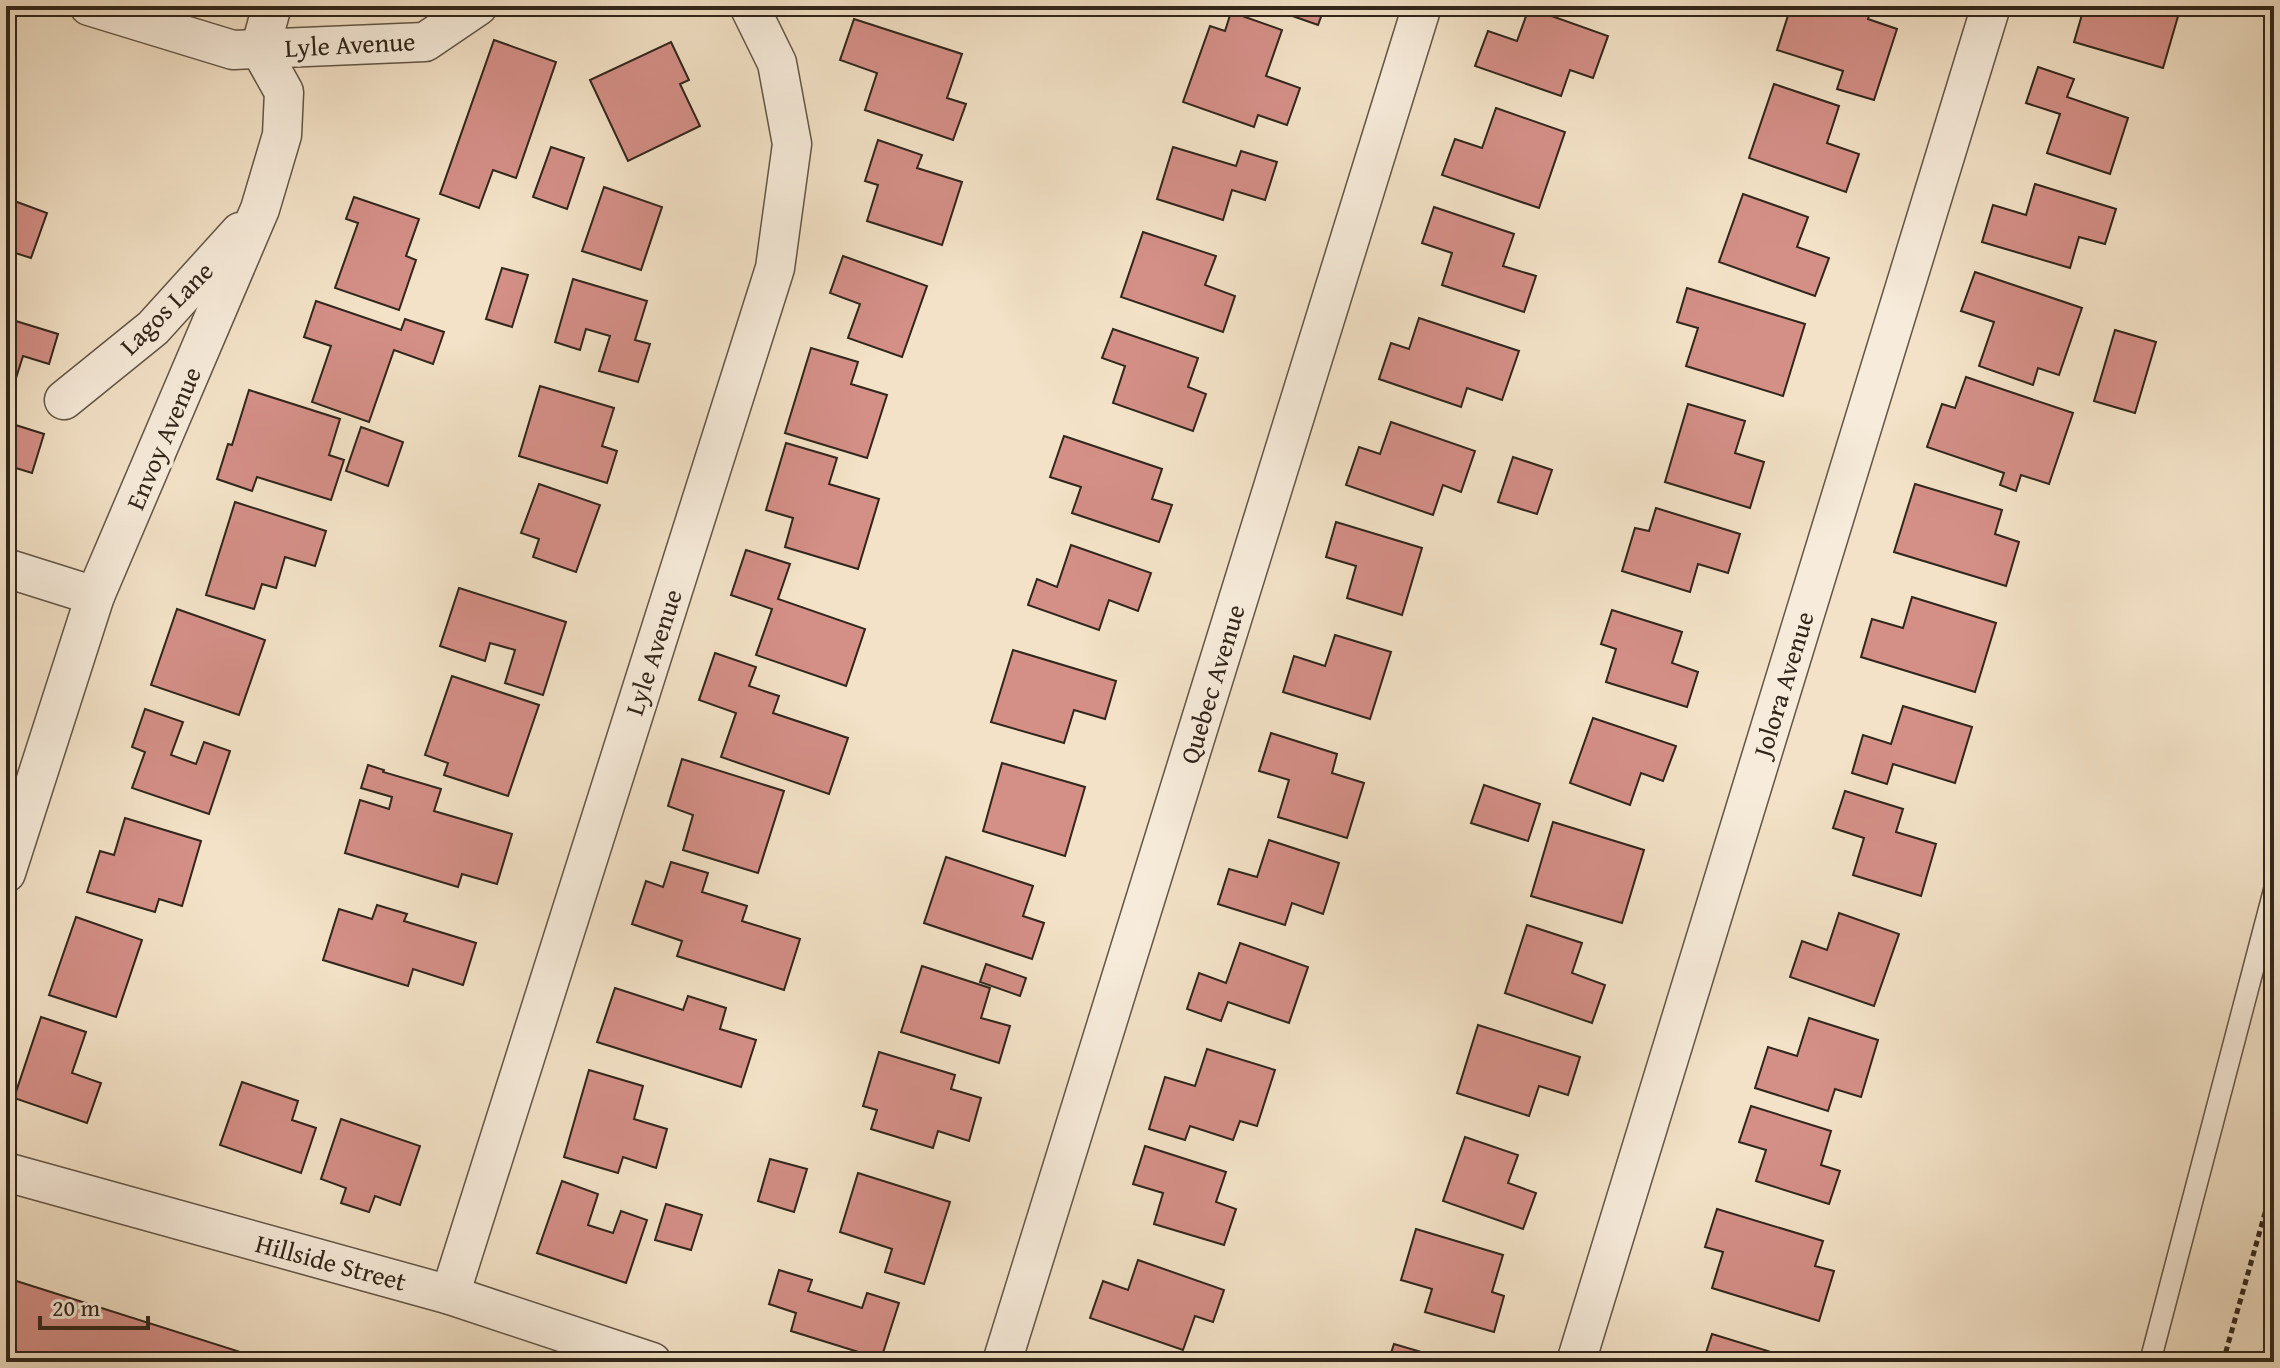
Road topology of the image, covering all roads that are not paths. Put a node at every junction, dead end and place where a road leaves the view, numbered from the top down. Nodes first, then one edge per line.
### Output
1 (89, 6) edge
2 (272, 6) edge
3 (478, 6) edge
4 (749, 6) edge
5 (1422, 6) edge
6 (1991, 6) edge
7 (260, 49) junction
8 (260, 209) junction
9 (64, 400) dead end
10 (6, 568) edge
11 (95, 596) junction
12 (6, 873) edge
13 (2274, 890) edge
14 (6, 1172) edge
15 (450, 1295) junction
16 (652, 1362) edge
17 (1002, 1362) edge
18 (1576, 1362) edge
19 (2150, 1362) edge

1 - 7 street, Lyle Avenue
2 - 7 street
3 - 7 street, Lyle Avenue
4 - 15 street, Lyle Avenue
5 - 17 street, Quebec Avenue
6 - 18 street, Jolora Avenue
7 - 8 street, Envoy Avenue
8 - 9 street, Lagos Lane
8 - 11 street, Envoy Avenue
10 - 11 street
11 - 12 street, Envoy Avenue
13 - 19 lane
14 - 15 street, Hillside Street
15 - 16 street, Hillside Street

